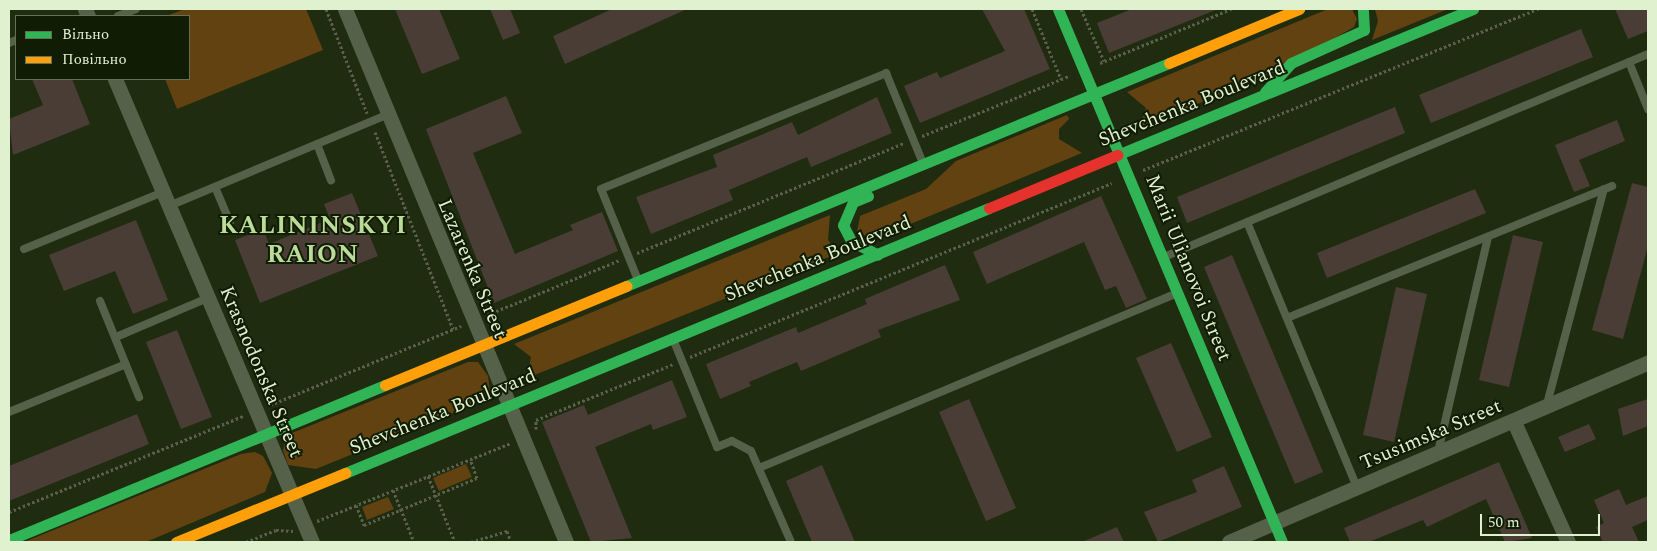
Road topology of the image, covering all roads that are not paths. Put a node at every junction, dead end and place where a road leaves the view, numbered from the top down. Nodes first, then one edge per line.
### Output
1 (136, 9) edge
2 (345, 9) edge
3 (1058, 9) edge
4 (1299, 9) edge
5 (1363, 9) edge
6 (1473, 9) edge
7 (121, 15) edge
8 (1648, 54) edge
9 (1629, 62) junction
10 (115, 80) edge
11 (1095, 93) junction
12 (1262, 95) junction
13 (1648, 108) edge
14 (386, 115) junction
15 (317, 144) junction
16 (1121, 154) junction
17 (924, 165) junction
18 (331, 180) dead end
19 (1612, 186) dead end
20 (215, 187) junction
21 (1604, 189) junction
22 (166, 199) junction
23 (230, 222) dead end
24 (1247, 222) junction
25 (1488, 237) junction
26 (24, 249) dead end
27 (878, 255) junction
28 (1162, 257) junction
29 (640, 282) junction
30 (1177, 293) junction
31 (208, 298) junction
32 (100, 301) dead end
33 (1287, 318) junction
34 (116, 336) junction
35 (673, 339) junction
36 (482, 345) junction
37 (1648, 362) edge
38 (126, 364) junction
39 (140, 397) dead end
40 (508, 406) junction
41 (1546, 409) junction
42 (9, 412) edge
43 (1514, 422) junction
44 (265, 433) junction
45 (1437, 454) junction
46 (758, 468) junction
47 (1357, 488) junction
48 (292, 494) junction
49 (1273, 523) junction
50 (9, 540) edge
51 (176, 542) edge
52 (312, 542) edge
53 (566, 542) edge
54 (791, 542) edge
55 (1229, 542) edge
56 (1282, 542) edge
57 (1568, 542) edge

1 - 7 lane
2 - 14 street, Lazarenka Street
3 - 11 main road, Marii Ulianovoi Street
4 - 11 main road
5 - 12 main road
6 - 12 main road, Shevchenka Boulevard
8 - 9 lane
9 - 13 lane
9 - 24 lane
10 - 22 street, Krasnodonska Street
11 - 16 main road, Marii Ulianovoi Street
11 - 17 main road
12 - 16 main road, Shevchenka Boulevard
14 - 15 lane
14 - 36 street, Lazarenka Street
15 - 18 lane
15 - 20 lane
16 - 27 main road, Shevchenka Boulevard
16 - 28 main road, Marii Ulianovoi Street
17 - 27 main road
17 - 29 main road
17 - 29 lane
19 - 21 lane
20 - 22 lane
20 - 23 lane
21 - 25 lane
21 - 41 lane
22 - 26 lane
22 - 31 street, Krasnodonska Street
24 - 28 lane
24 - 33 lane
25 - 33 lane
25 - 45 lane
27 - 35 main road, Shevchenka Boulevard
28 - 30 main road, Marii Ulianovoi Street
29 - 36 main road
30 - 46 lane
30 - 49 main road, Marii Ulianovoi Street
31 - 34 lane
31 - 44 street, Krasnodonska Street
32 - 34 lane
33 - 47 lane
34 - 38 lane
35 - 40 main road, Shevchenka Boulevard
35 - 46 lane
36 - 40 street, Lazarenka Street
36 - 44 main road
37 - 41 street, Tsusimska Street
38 - 39 lane
38 - 42 lane
40 - 48 main road, Shevchenka Boulevard
40 - 53 street, Lazarenka Street
41 - 43 street, Tsusimska Street
43 - 45 street, Tsusimska Street
43 - 57 street
44 - 48 street, Krasnodonska Street
44 - 50 main road
45 - 47 street, Tsusimska Street
46 - 54 lane
47 - 49 street, Tsusimska Street
48 - 51 main road, Shevchenka Boulevard
48 - 52 street, Krasnodonska Street
49 - 55 street, Tsusimska Street
49 - 56 main road, Marii Ulianovoi Street

